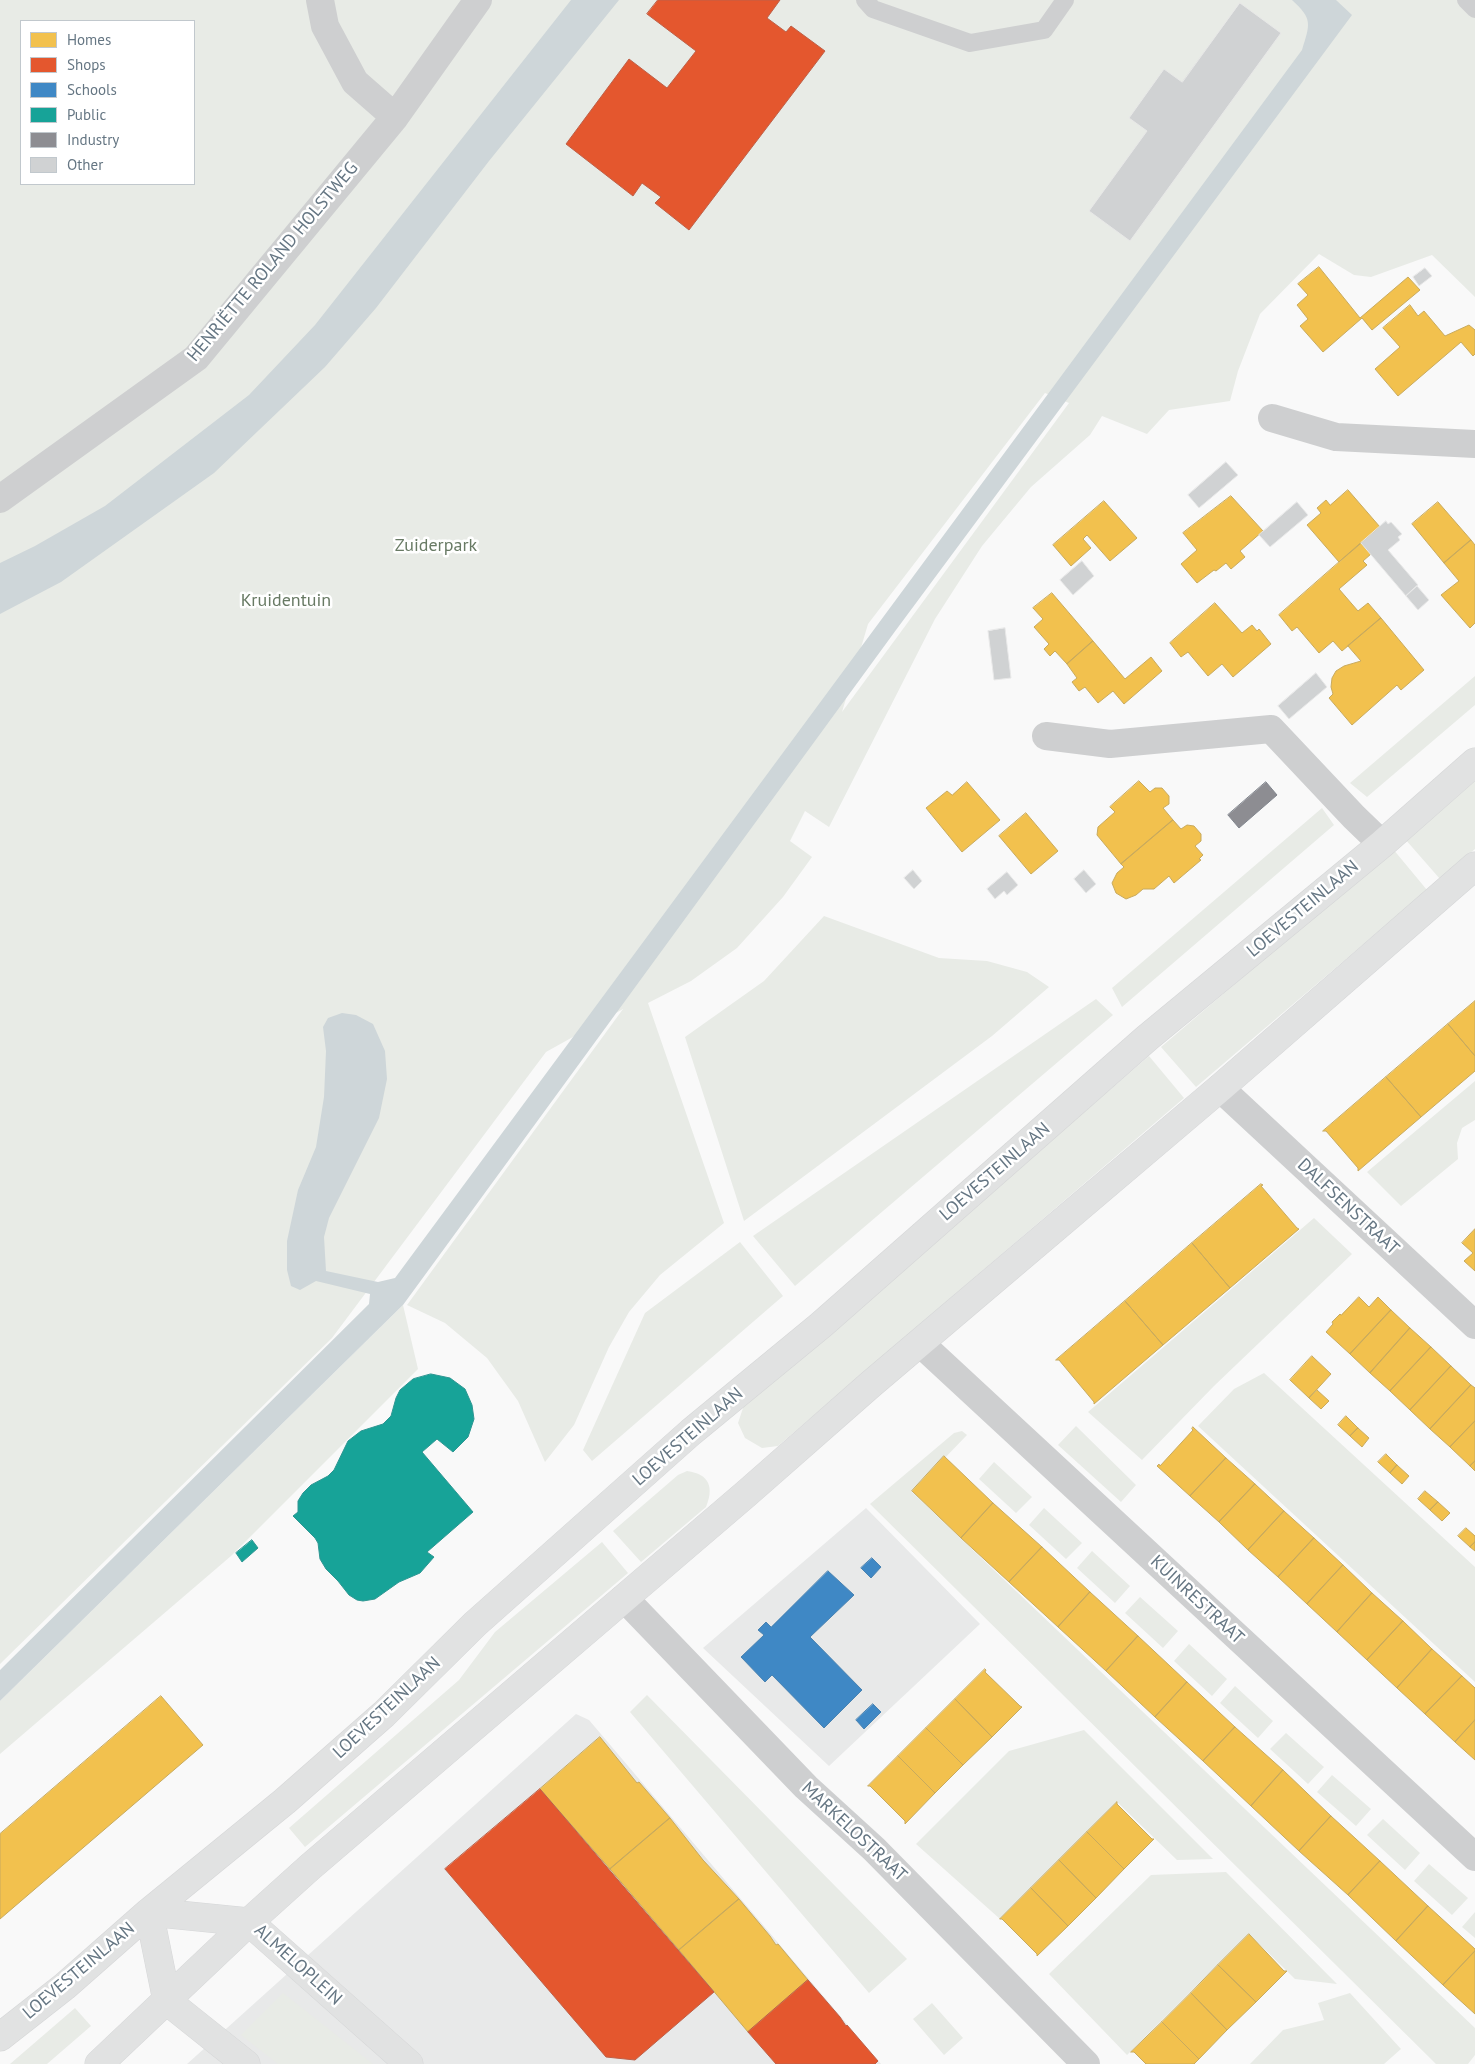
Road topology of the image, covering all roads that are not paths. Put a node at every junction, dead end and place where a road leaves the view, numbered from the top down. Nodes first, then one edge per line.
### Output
1 (320, 0) edge
2 (478, 0) edge
3 (865, 0) edge
4 (1065, 0) edge
5 (1466, 0) edge
6 (1475, 9) edge
7 (395, 117) junction
8 (1272, 418) dead end
9 (1475, 444) edge
10 (0, 499) edge
11 (1046, 736) dead end
12 (1475, 762) edge
13 (1382, 844) junction
14 (1475, 866) edge
15 (1220, 1088) junction
16 (1475, 1325) edge
17 (920, 1342) junction
18 (624, 1598) junction
19 (1475, 1857) edge
20 (149, 1912) junction
21 (249, 1922) junction
22 (167, 2001) junction
23 (0, 2036) edge
24 (100, 2064) edge
25 (246, 2064) edge
26 (409, 2064) edge
27 (1086, 2064) edge

1 - 7 street
2 - 7 street, HENRIËTTE ROLAND HOLSTWEG
3 - 4 lane
5 - 6 lane
7 - 10 street, HENRIËTTE ROLAND HOLSTWEG
8 - 9 street
11 - 13 street
12 - 13 main road, LOEVESTEINLAAN
13 - 20 main road, LOEVESTEINLAAN
14 - 15 main road
15 - 16 street, DALFSENSTRAAT
15 - 17 main road
17 - 18 main road
17 - 19 street, KUINRESTRAAT
18 - 21 main road
18 - 27 street, MARKELOSTRAAT
20 - 21 main road, ALMELOPLEIN
20 - 22 main road
20 - 23 main road, LOEVESTEINLAAN
21 - 22 main road
21 - 26 main road, ALMELOPLEIN
22 - 24 main road
22 - 25 main road

